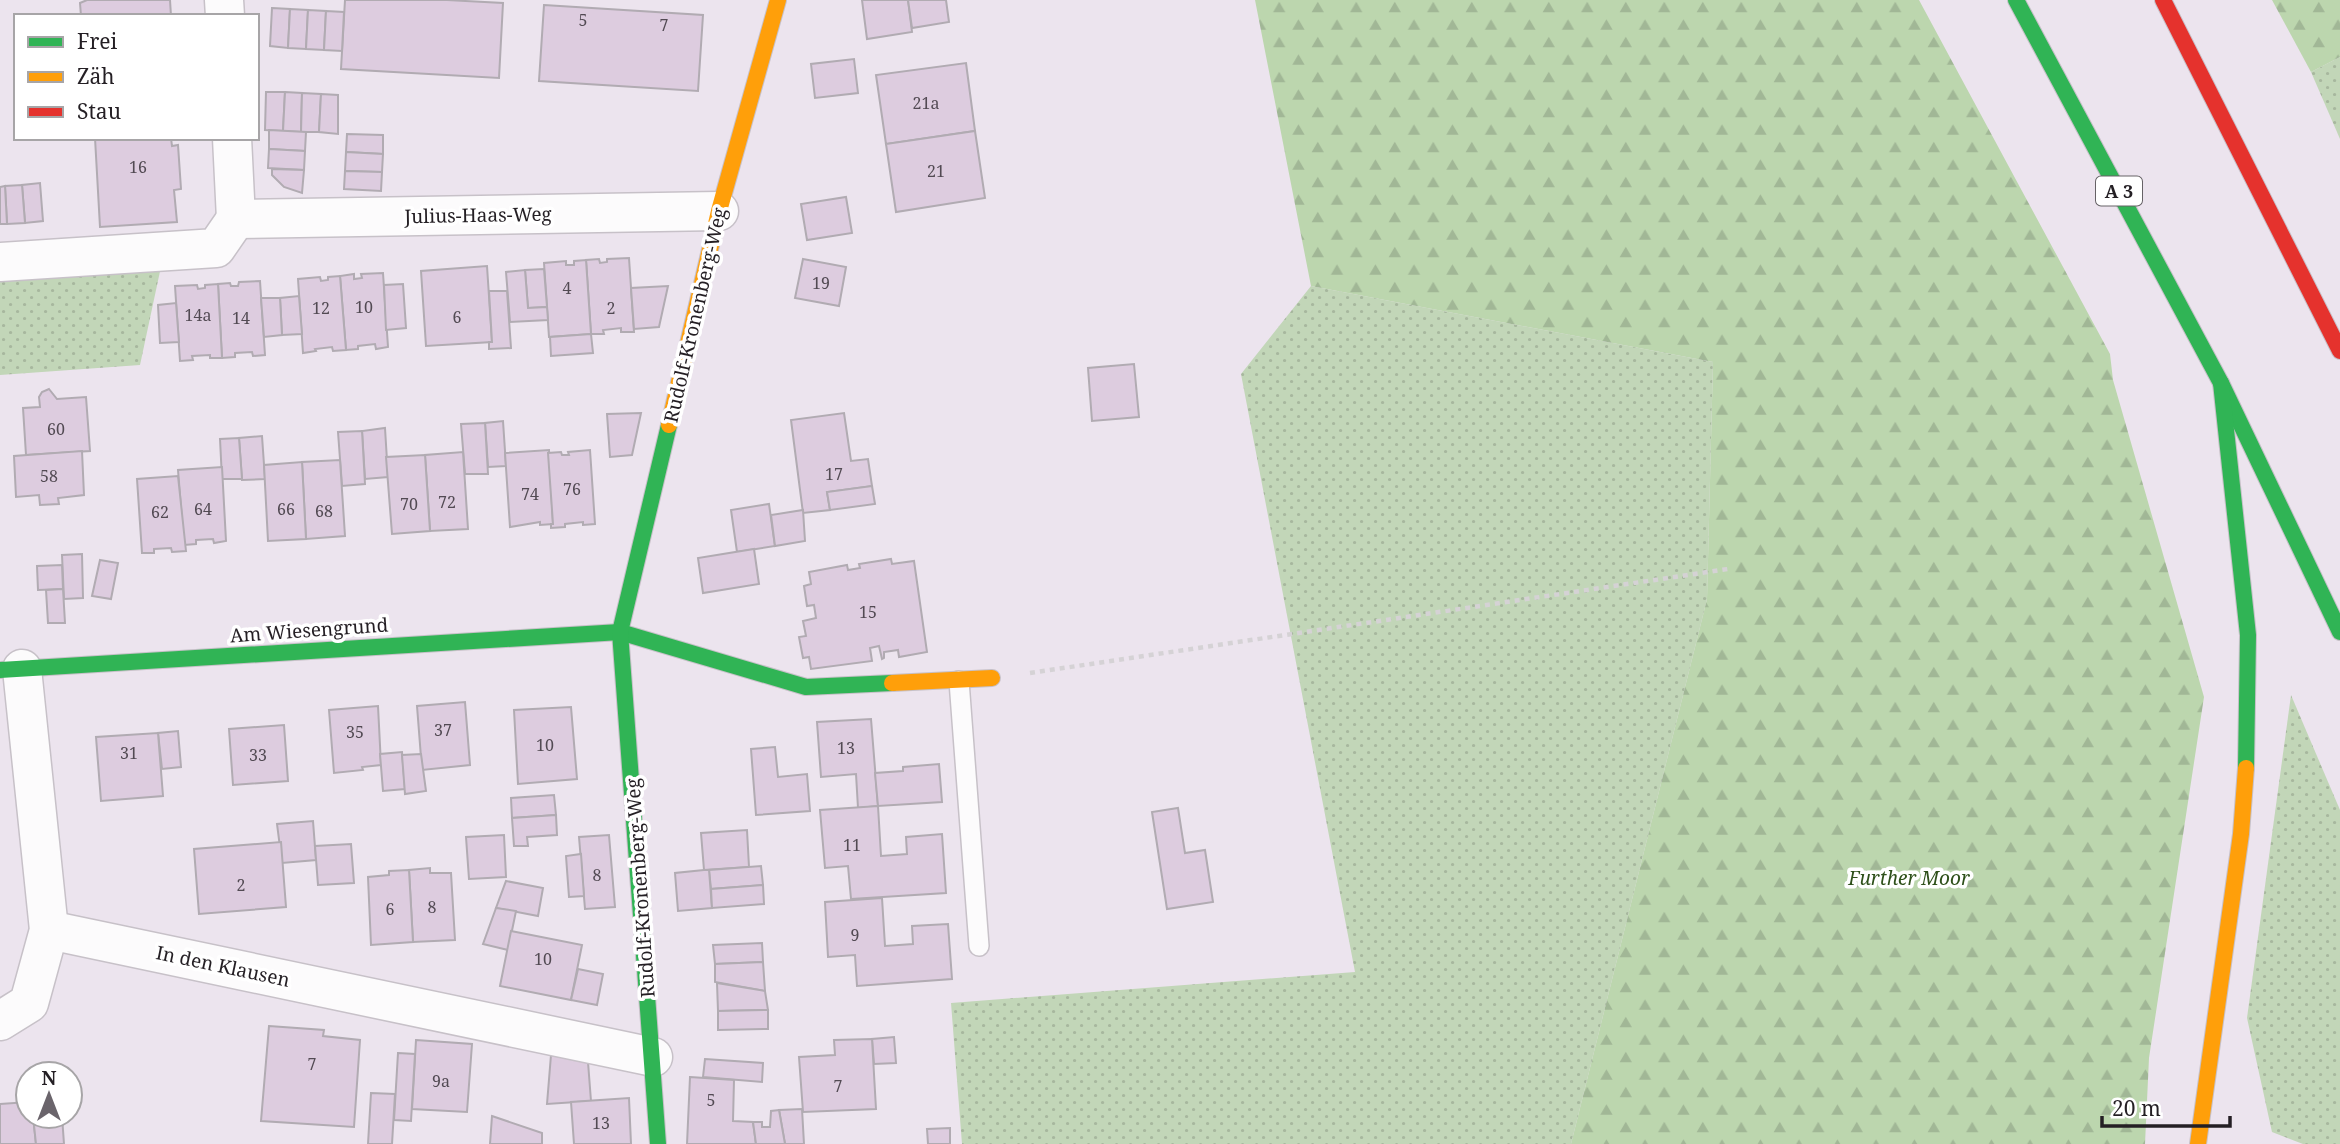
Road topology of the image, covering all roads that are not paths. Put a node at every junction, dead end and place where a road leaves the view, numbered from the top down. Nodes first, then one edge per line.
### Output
1 (778, 0) edge
2 (2016, 0) edge
3 (2163, 0) edge
4 (232, 140) edge
5 (719, 211) junction
6 (236, 219) junction
7 (0, 262) edge
8 (2340, 351) edge
9 (2221, 383) junction
10 (620, 632) junction
11 (2340, 632) edge
12 (11, 670) edge
13 (992, 678) road end
14 (959, 681) junction
15 (49, 930) junction
16 (979, 946) dead end
17 (0, 1021) edge
18 (653, 1057) junction
19 (658, 1144) edge
20 (2198, 1144) edge

1 - 5 main road, Rudolf-Kronenberg-Weg
2 - 9 main road, A 3
3 - 8 main road
4 - 6 street
5 - 6 street, Julius-Haas-Weg
5 - 10 main road, Rudolf-Kronenberg-Weg
6 - 7 street
9 - 11 main road, A 3
9 - 20 main road
10 - 12 main road, Am Wiesengrund
10 - 14 main road
10 - 18 main road, Rudolf-Kronenberg-Weg
12 - 15 street
13 - 14 main road
14 - 16 lane
15 - 17 street
15 - 18 street, In den Klausen
18 - 19 main road, Rudolf-Kronenberg-Weg

